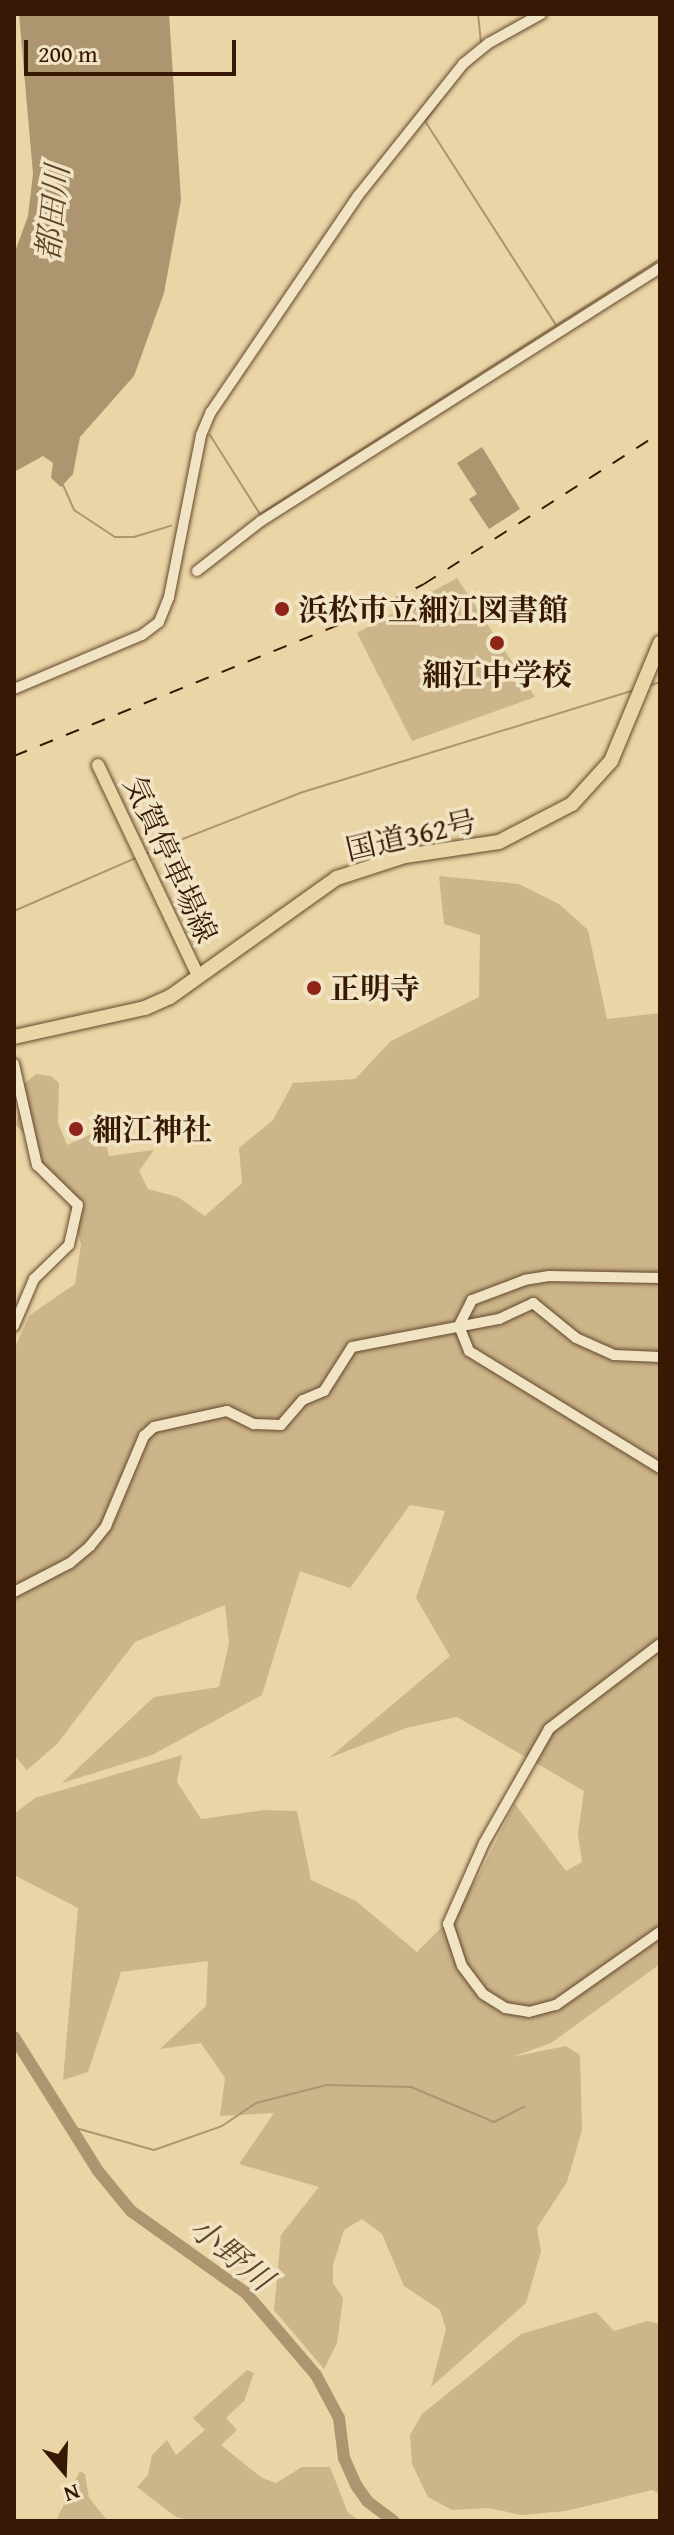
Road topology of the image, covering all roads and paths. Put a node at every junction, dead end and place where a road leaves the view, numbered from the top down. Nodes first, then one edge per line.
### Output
1 (541, 14) edge
2 (660, 268) edge
3 (197, 571) dead end
4 (660, 643) edge
5 (14, 689) edge
6 (98, 765) dead end
7 (198, 976) junction
8 (14, 1037) edge
9 (14, 1064) edge
10 (660, 1278) edge
11 (14, 1326) edge
12 (459, 1326) junction
13 (660, 1357) edge
14 (660, 1468) edge
15 (14, 1592) edge
16 (660, 1644) edge
17 (660, 1932) edge

1 - 5 street
2 - 3 street
4 - 7 highway, 国道362号
6 - 7 main road, 気賀停車場線
7 - 8 highway, 国道362号
9 - 11 street
10 - 12 street
12 - 13 street
12 - 14 street
12 - 15 street
16 - 17 street

